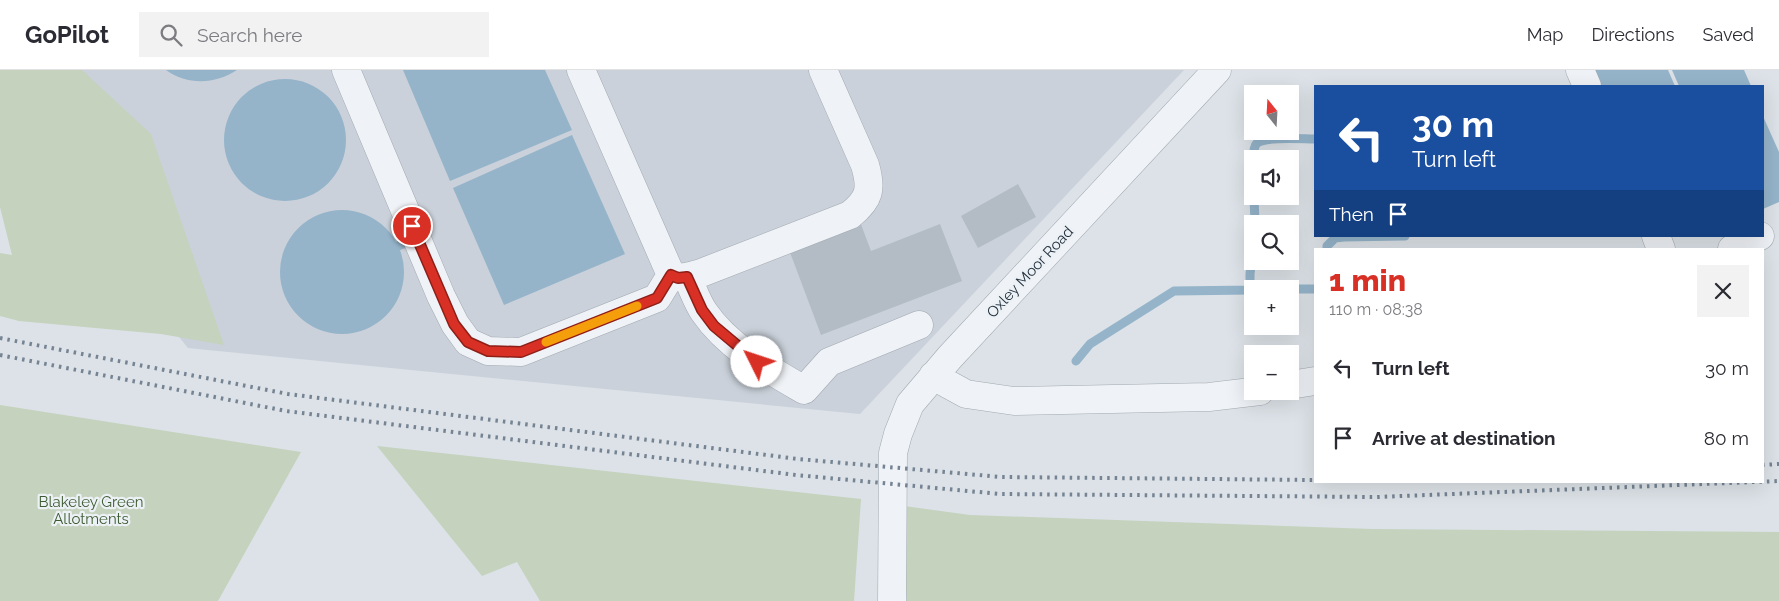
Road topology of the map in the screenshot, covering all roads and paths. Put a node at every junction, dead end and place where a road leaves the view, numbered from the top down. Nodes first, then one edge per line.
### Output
1 (346, 70) edge
2 (581, 70) edge
3 (823, 70) edge
4 (1218, 70) edge
5 (1580, 70) edge
6 (1587, 85) edge
7 (1779, 228) edge
8 (1764, 235) edge
9 (1759, 237) edge
10 (1734, 248) edge
11 (679, 276) junction
12 (919, 325) dead end
13 (933, 376) junction
14 (1314, 380) edge
15 (1299, 383) edge
16 (1244, 393) edge
17 (892, 601) edge

1 - 11 street
2 - 11 street
3 - 11 street
4 - 13 street, Oxley Moor Road
5 - 6 street
7 - 8 street
9 - 10 street
11 - 12 street
13 - 16 street
13 - 17 street, Oxley Moor Road
14 - 15 street

